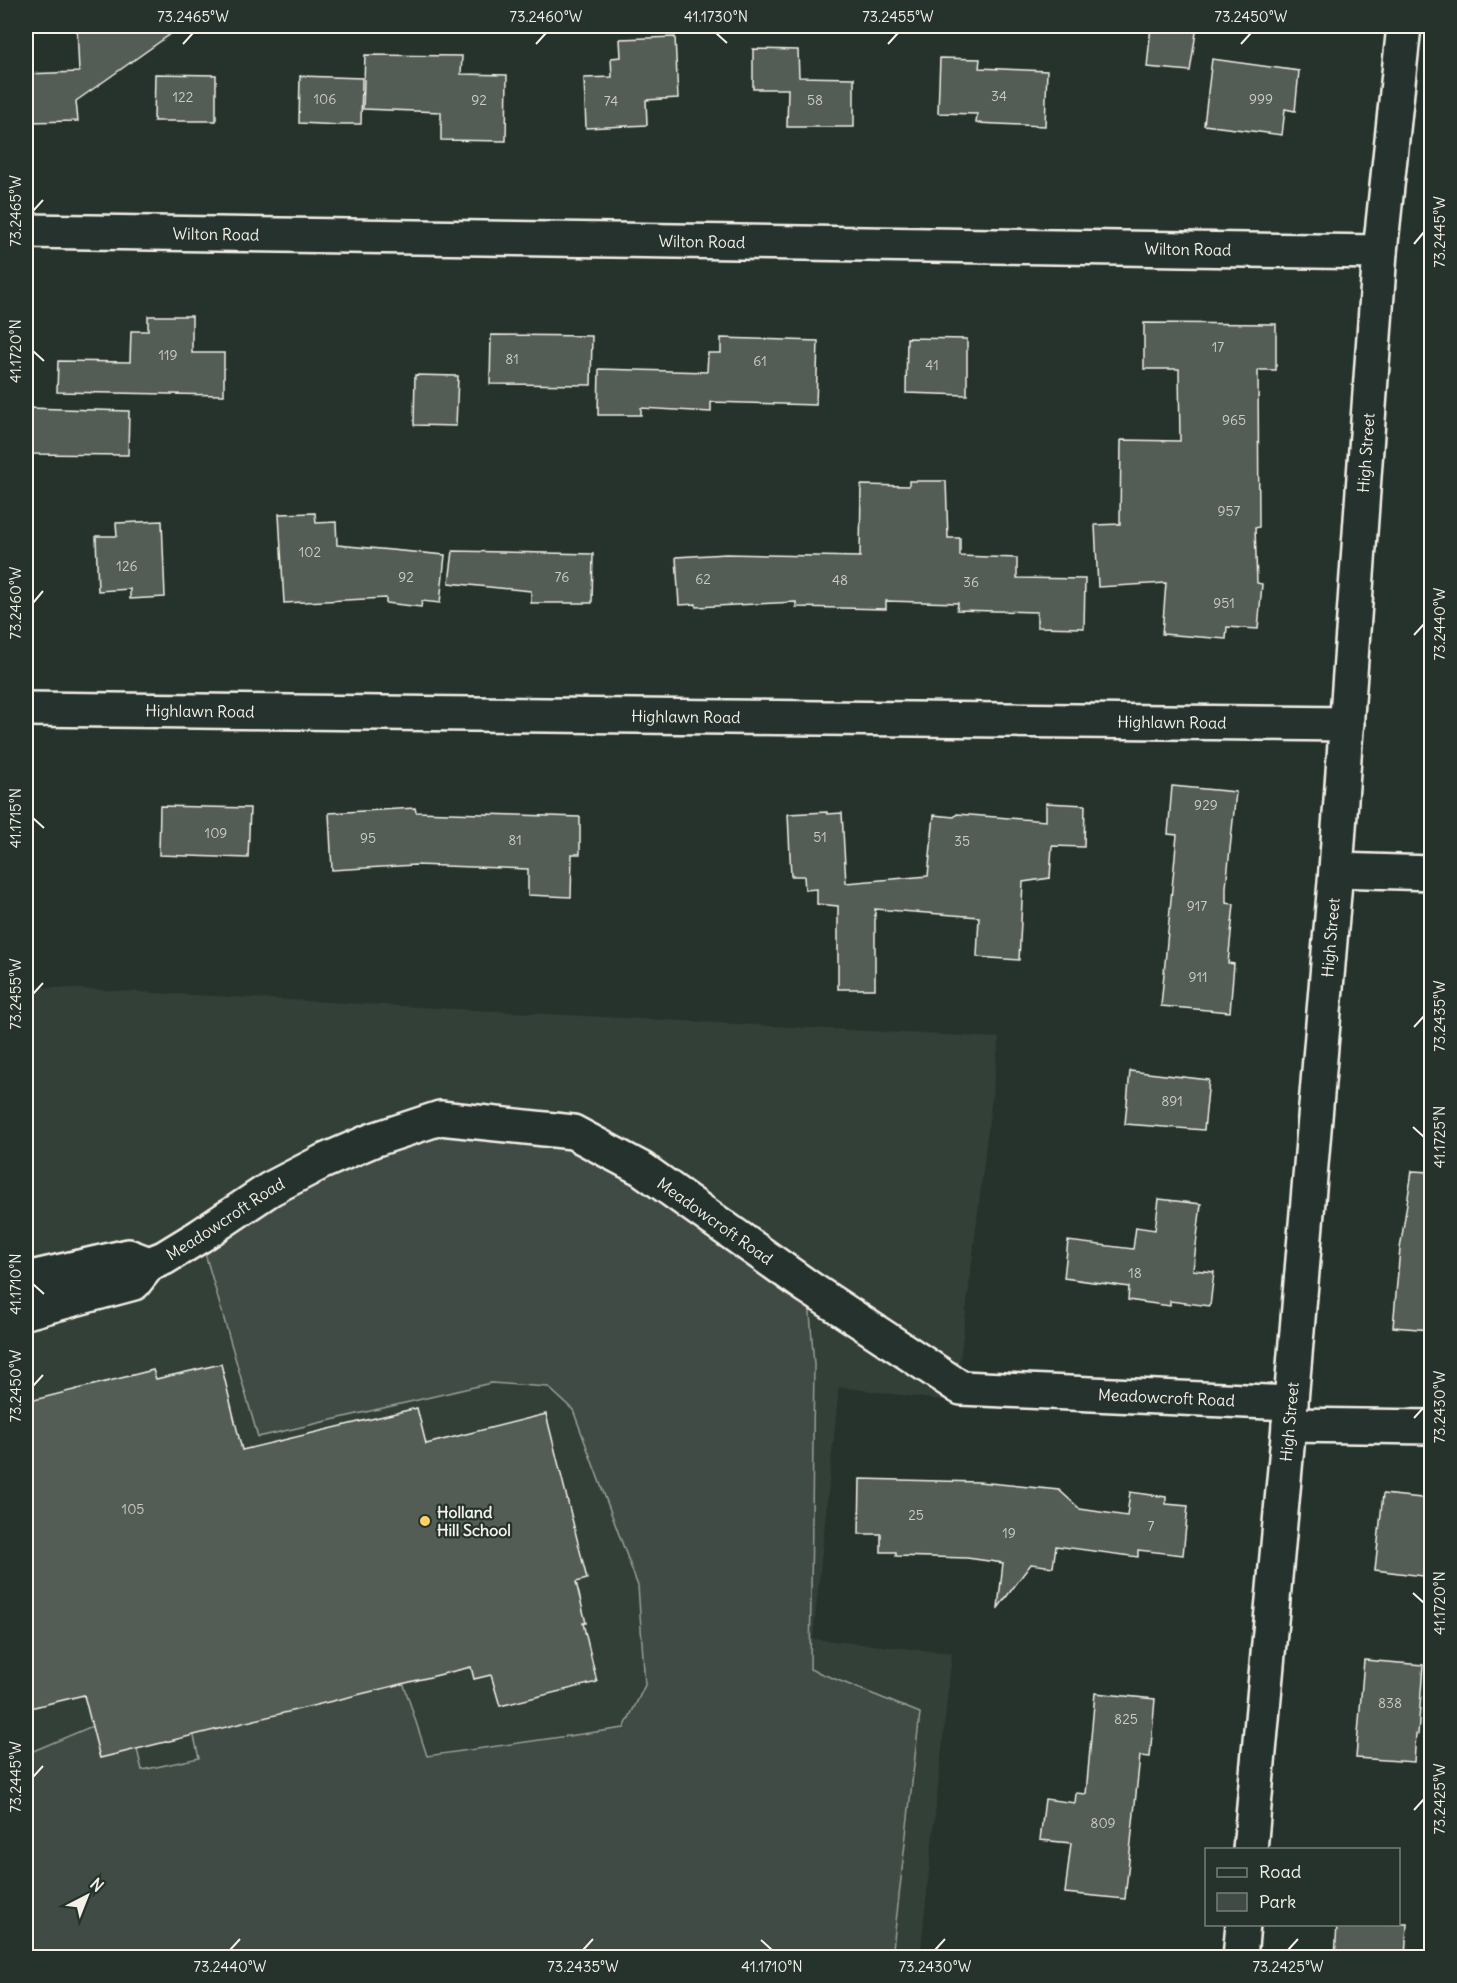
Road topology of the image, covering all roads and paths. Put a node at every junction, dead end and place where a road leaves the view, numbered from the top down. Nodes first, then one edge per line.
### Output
1 (1404, 26) edge
2 (26, 231) edge
3 (1380, 252) junction
4 (26, 710) edge
5 (1347, 724) junction
6 (1336, 870) junction
7 (1431, 873) edge
8 (149, 1264) junction
9 (26, 1279) edge
10 (26, 1312) edge
11 (1290, 1414) junction
12 (1431, 1427) edge
13 (1250, 1848) edge
14 (1243, 1926) edge
15 (1240, 1958) edge

1 - 3 street, High Street
2 - 3 street, Wilton Road
3 - 5 street, High Street
4 - 5 street, Highlawn Road
5 - 6 street, High Street
6 - 7 street
6 - 11 street, High Street
8 - 9 street, Meadowcroft Road
8 - 10 street, Meadowcroft Road
8 - 11 street, Meadowcroft Road
11 - 12 street, Meadowcroft Road
11 - 13 street, High Street
14 - 15 street

